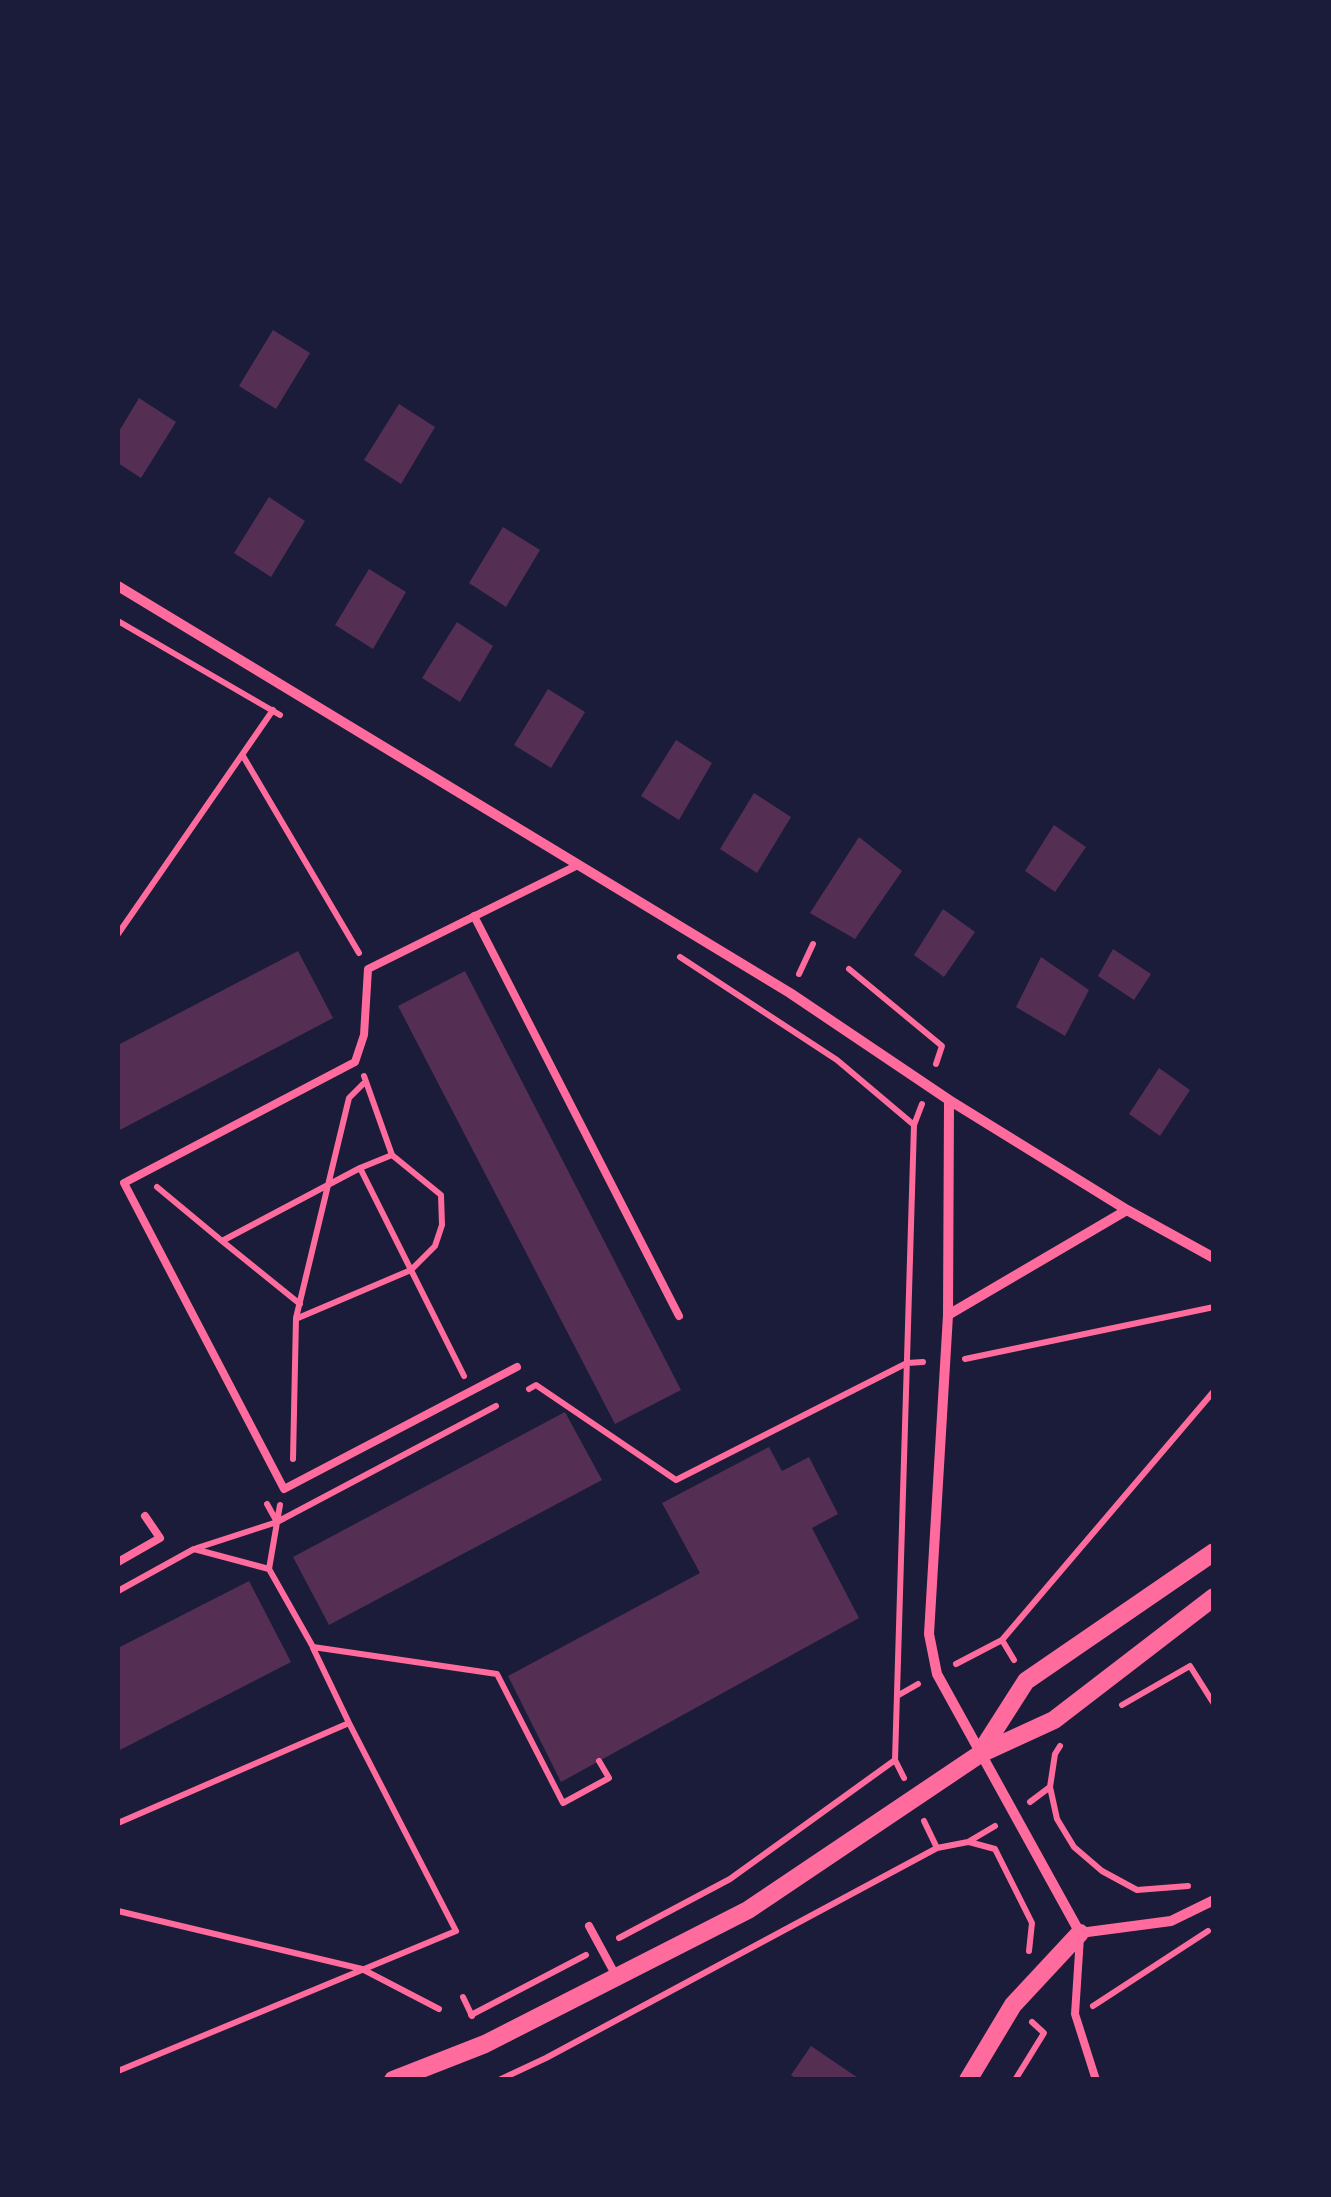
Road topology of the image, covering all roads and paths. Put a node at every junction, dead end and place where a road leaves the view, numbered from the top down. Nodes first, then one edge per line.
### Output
1 (118, 586) edge
2 (118, 621) edge
3 (282, 686) junction
4 (272, 710) junction
5 (289, 720) dead end
6 (243, 756) junction
7 (578, 865) junction
8 (474, 916) junction
9 (118, 934) edge
10 (813, 944) dead end
11 (674, 953) dead end
12 (368, 969) junction
13 (790, 993) junction
14 (355, 1062) junction
15 (374, 1071) dead end
16 (366, 1080) junction
17 (949, 1100) junction
18 (914, 1125) dead end
19 (392, 1155) junction
20 (360, 1168) junction
21 (142, 1174) junction
22 (328, 1186) junction
23 (1127, 1210) junction
24 (222, 1241) junction
25 (1214, 1258) edge
26 (410, 1270) junction
27 (300, 1304) junction
28 (1214, 1307) edge
29 (679, 1316) dead end
30 (948, 1316) junction
31 (296, 1318) junction
32 (945, 1361) junction
33 (517, 1367) dead end
34 (472, 1390) junction
35 (1214, 1391) edge
36 (522, 1392) dead end
37 (509, 1400) dead end
38 (482, 1414) junction
39 (462, 1424) dead end
40 (284, 1489) junction
41 (145, 1516) dead end
42 (277, 1522) junction
43 (194, 1549) junction
44 (1214, 1552) edge
45 (118, 1562) edge
46 (268, 1569) junction
47 (118, 1590) edge
48 (1214, 1598) edge
49 (1002, 1640) dead end
50 (312, 1647) junction
51 (1214, 1704) edge
52 (1112, 1711) dead end
53 (349, 1724) junction
54 (980, 1754) junction
55 (599, 1760) dead end
56 (895, 1760) dead end
57 (1050, 1787) dead end
58 (118, 1823) edge
59 (937, 1848) dead end
60 (1213, 1900) edge
61 (118, 1911) edge
62 (589, 1926) dead end
63 (1214, 1928) edge
64 (1080, 1934) junction
65 (601, 1948) junction
66 (362, 1969) junction
67 (616, 1976) junction
68 (439, 2009) dead end
69 (1075, 2014) junction
70 (471, 2015) dead end
71 (1044, 2034) dead end
72 (118, 2071) edge
73 (392, 2080) edge
74 (499, 2080) edge
75 (968, 2080) edge
76 (1096, 2080) edge

1 - 3 street
2 - 4 path
3 - 4 path
3 - 7 street
4 - 5 path
4 - 6 path
6 - 9 path
6 - 12 path
7 - 8 lane
7 - 13 street
8 - 12 lane
8 - 29 lane
10 - 13 path
11 - 18 path
12 - 14 lane
13 - 17 street
14 - 16 path
14 - 21 lane
15 - 16 path
16 - 19 path
16 - 22 path
17 - 23 street
17 - 30 street
19 - 20 path
19 - 26 path
20 - 22 path
20 - 26 path
21 - 24 path
21 - 40 lane
22 - 24 path
22 - 27 path
23 - 25 street
23 - 30 street
24 - 27 path
26 - 31 path
26 - 34 path
27 - 31 path
28 - 32 path
30 - 32 street
31 - 40 path
32 - 36 path
32 - 54 street
33 - 34 lane
34 - 38 path
34 - 40 lane
35 - 49 path
37 - 38 path
38 - 39 path
40 - 42 path
41 - 45 lane
42 - 43 path
42 - 46 path
43 - 46 path
43 - 47 path
44 - 54 street
46 - 50 path
48 - 54 street
50 - 53 path
50 - 55 path
51 - 52 path
53 - 58 path
53 - 66 path
54 - 64 street
54 - 67 street
56 - 65 path
57 - 60 path
59 - 74 path
60 - 64 street
61 - 66 path
62 - 65 lane
63 - 69 path
64 - 69 lane
64 - 75 street
65 - 67 lane
65 - 70 path
66 - 68 path
66 - 72 path
67 - 73 street
69 - 71 path
69 - 76 lane

